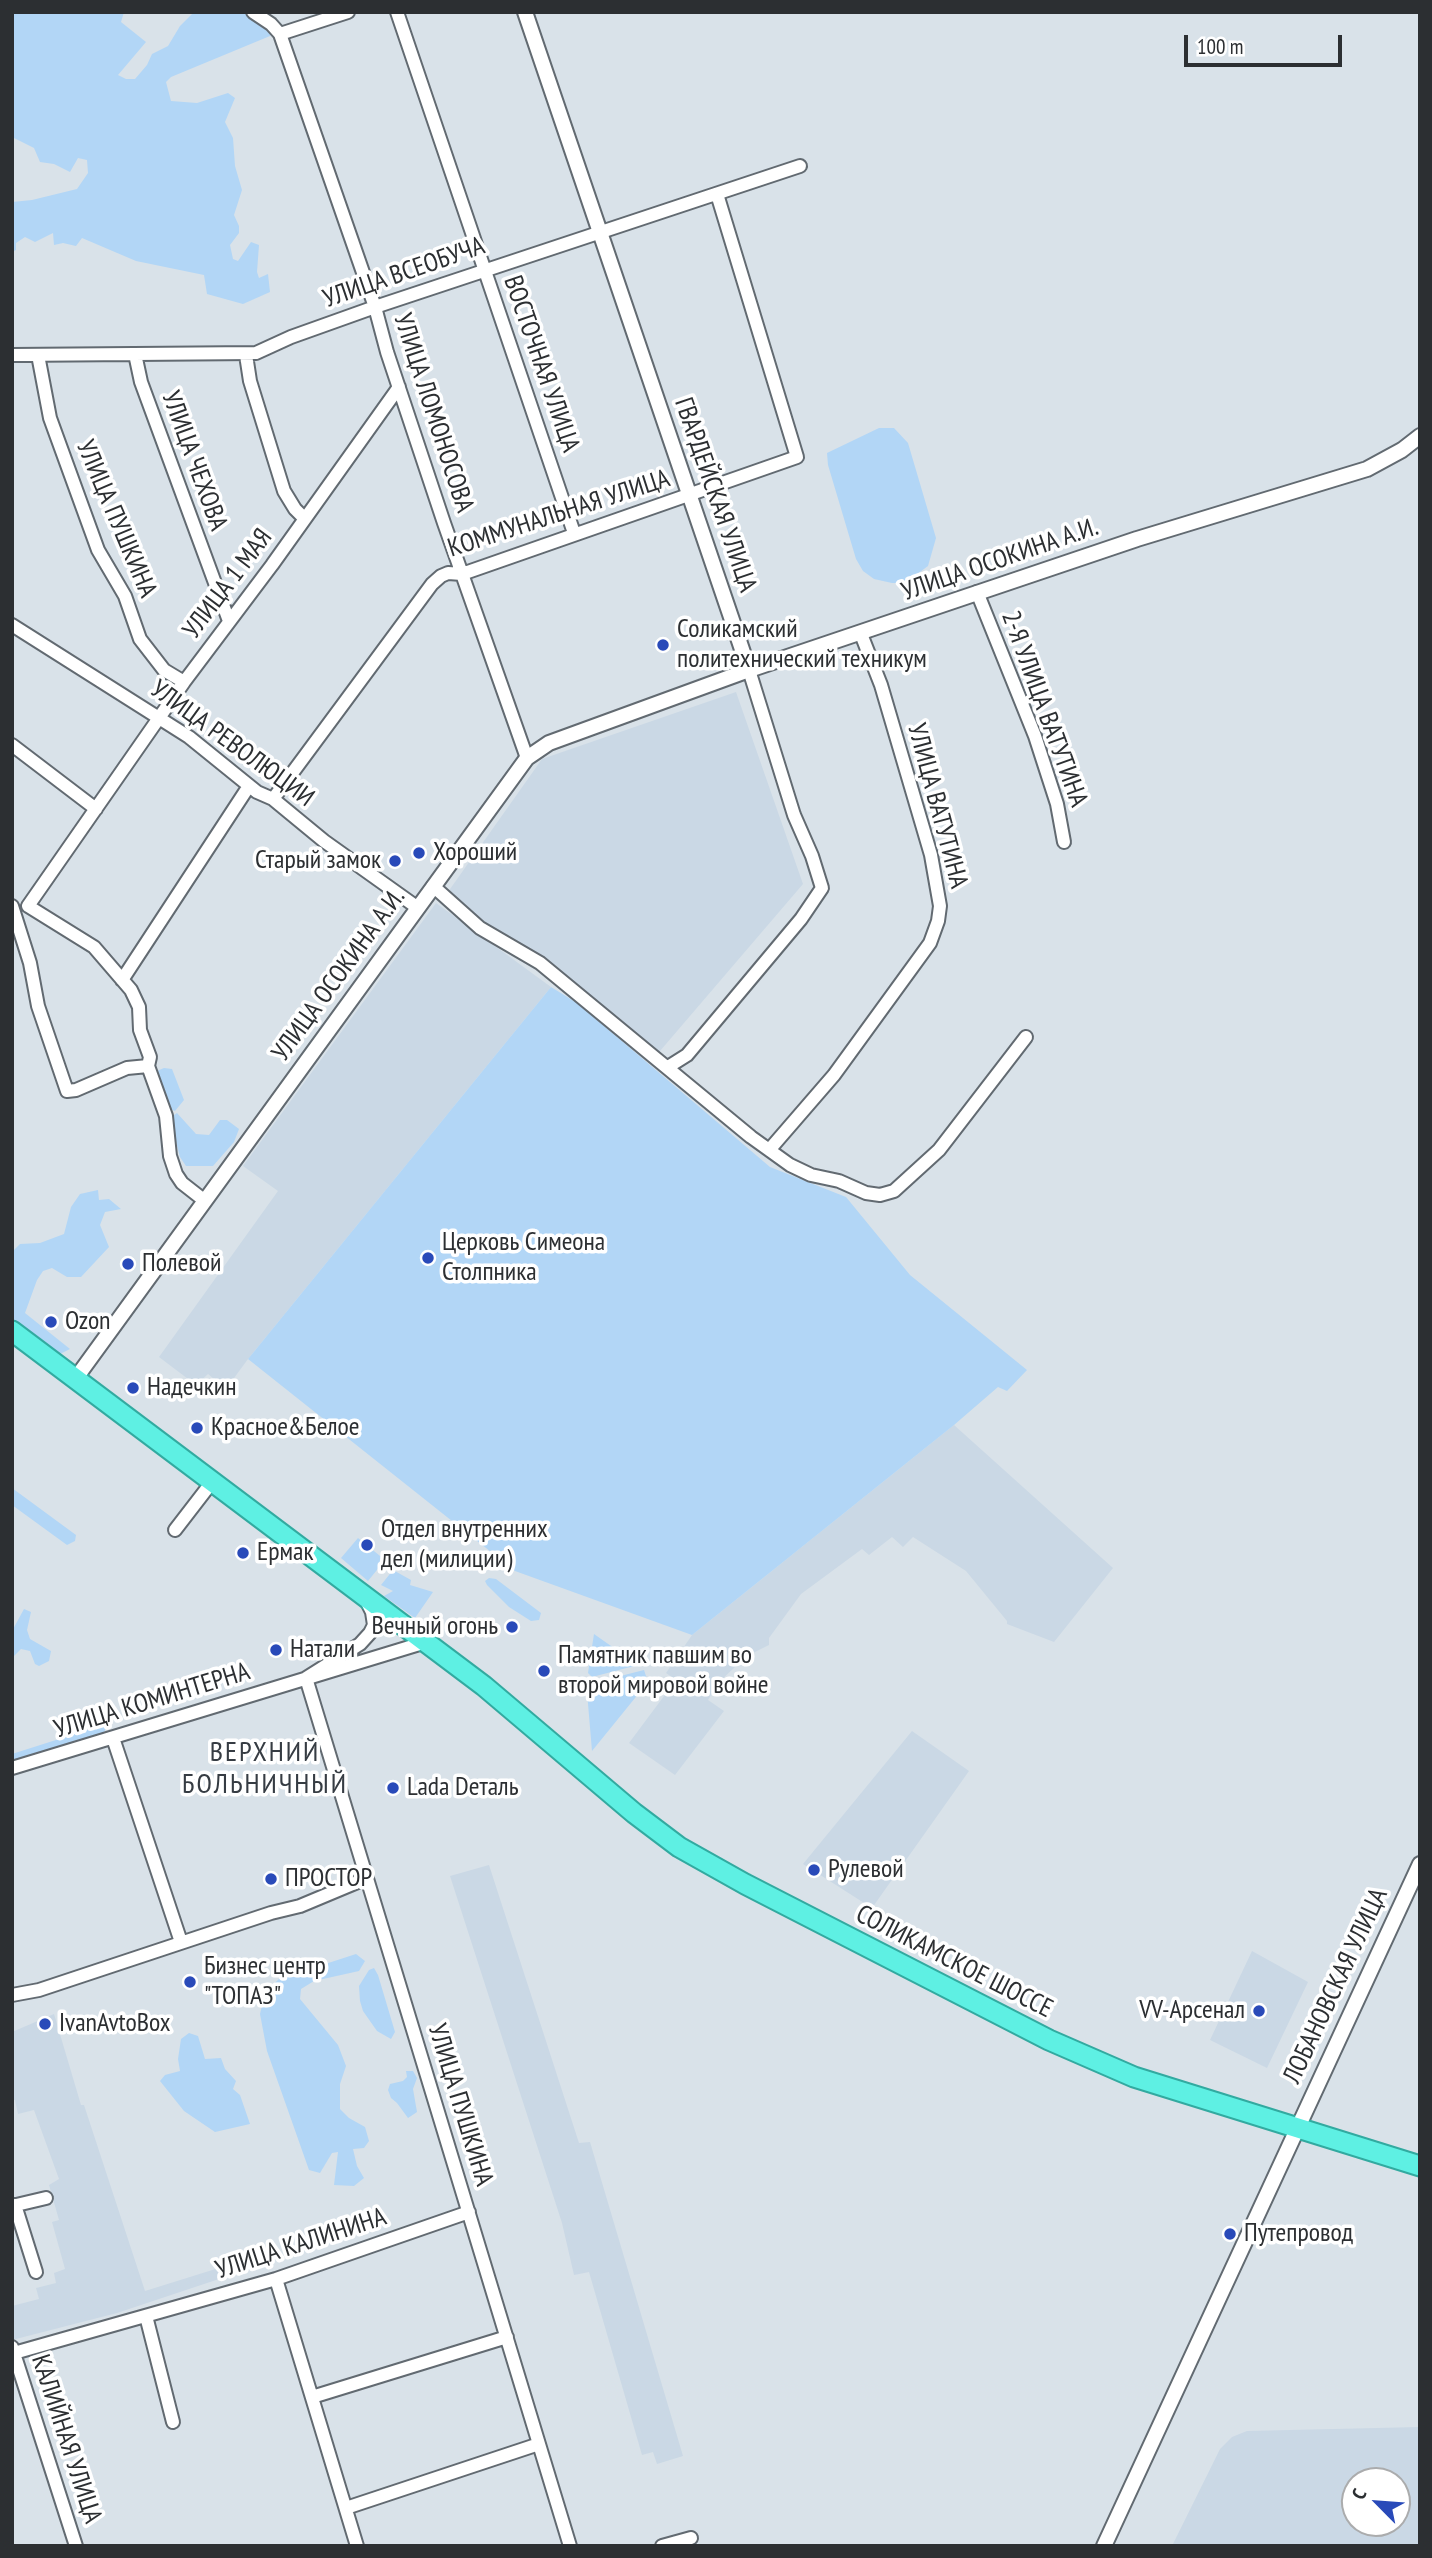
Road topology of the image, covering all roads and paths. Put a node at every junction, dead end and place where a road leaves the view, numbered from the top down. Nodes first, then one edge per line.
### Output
1 (253, 12) edge
2 (348, 12) edge
3 (397, 12) edge
4 (525, 12) edge
5 (280, 34) junction
6 (800, 166) dead end
7 (717, 194) junction
8 (599, 231) junction
9 (485, 269) junction
10 (375, 307) junction
11 (135, 354) junction
12 (12, 355) edge
13 (38, 355) junction
14 (246, 355) junction
15 (399, 387) junction
16 (1420, 436) edge
17 (690, 496) junction
18 (304, 518) junction
19 (574, 533) junction
20 (462, 574) junction
21 (977, 592) junction
22 (229, 621) junction
23 (12, 625) edge
24 (861, 634) junction
25 (750, 670) junction
26 (184, 682) junction
27 (161, 718) junction
28 (12, 745) edge
29 (527, 758) junction
30 (249, 786) junction
31 (273, 799) junction
32 (96, 809) junction
33 (1064, 842) dead end
34 (433, 886) junction
35 (12, 906) edge
36 (28, 906) junction
37 (418, 908) junction
38 (122, 980) junction
39 (1026, 1037) dead end
40 (148, 1066) junction
41 (668, 1067) junction
42 (770, 1149) junction
43 (205, 1200) junction
44 (14, 1335) edge
45 (76, 1378) junction
46 (212, 1482) junction
47 (176, 1530) dead end
48 (362, 1592) junction
49 (426, 1642) junction
50 (306, 1678) junction
51 (113, 1738) junction
52 (12, 1768) edge
53 (1420, 1864) edge
54 (367, 1878) junction
55 (181, 1942) junction
56 (12, 1995) edge
57 (1298, 2129) junction
58 (1420, 2166) edge
59 (46, 2198) dead end
60 (13, 2205) edge
61 (469, 2212) junction
62 (36, 2272) dead end
63 (276, 2279) junction
64 (146, 2316) junction
65 (507, 2337) junction
66 (13, 2350) edge
67 (312, 2397) junction
68 (173, 2422) dead end
69 (539, 2444) junction
70 (346, 2508) junction
71 (691, 2538) dead end
72 (76, 2546) edge
73 (357, 2546) edge
74 (570, 2546) edge
75 (662, 2546) edge
76 (1104, 2546) edge

1 - 5 street
2 - 5 street
3 - 9 street, ВОСТОЧНАЯ УЛИЦА
4 - 8 street, ГВАРДЕЙСКАЯ УЛИЦА
5 - 10 street, УЛИЦА ЛОМОНОСОВА
6 - 7 street, УЛИЦА ВСЕОБУЧА
7 - 8 street, УЛИЦА ВСЕОБУЧА
7 - 17 street, КОММУНАЛЬНАЯ УЛИЦА
8 - 9 street, УЛИЦА ВСЕОБУЧА
8 - 17 street, ГВАРДЕЙСКАЯ УЛИЦА
9 - 10 street, УЛИЦА ВСЕОБУЧА
9 - 19 street, ВОСТОЧНАЯ УЛИЦА
10 - 14 street, УЛИЦА ВСЕОБУЧА
10 - 15 street, УЛИЦА ЛОМОНОСОВА
11 - 13 street, УЛИЦА ВСЕОБУЧА
11 - 14 street, УЛИЦА ВСЕОБУЧА
11 - 22 street, УЛИЦА ЧЕХОВА
12 - 13 street, УЛИЦА ВСЕОБУЧА
13 - 26 street, УЛИЦА ПУШКИНА
14 - 18 street
15 - 18 street, УЛИЦА 1 МАЯ
15 - 20 street, УЛИЦА ЛОМОНОСОВА
16 - 21 street, УЛИЦА ОСОКИНА А.И.
17 - 19 street, КОММУНАЛЬНАЯ УЛИЦА
17 - 25 street, ГВАРДЕЙСКАЯ УЛИЦА
18 - 22 street, УЛИЦА 1 МАЯ
19 - 20 street, КОММУНАЛЬНАЯ УЛИЦА
20 - 29 street, УЛИЦА ЛОМОНОСОВА
20 - 31 street, КОММУНАЛЬНАЯ УЛИЦА
21 - 24 street, УЛИЦА ОСОКИНА А.И.
21 - 33 street, 2-Я УЛИЦА ВАТУТИНА
22 - 26 street, УЛИЦА 1 МАЯ
23 - 27 street, УЛИЦА РЕВОЛЮЦИИ
24 - 25 street, УЛИЦА ОСОКИНА А.И.
24 - 42 street, УЛИЦА ВАТУТИНА
25 - 29 street, УЛИЦА ОСОКИНА А.И.
25 - 41 street, ГВАРДЕЙСКАЯ УЛИЦА
26 - 27 street, УЛИЦА 1 МАЯ
27 - 30 street, УЛИЦА РЕВОЛЮЦИИ
27 - 32 street, УЛИЦА 1 МАЯ
28 - 32 street
29 - 34 street, УЛИЦА ОСОКИНА А.И.
30 - 31 street, УЛИЦА РЕВОЛЮЦИИ
30 - 38 street
31 - 37 street, УЛИЦА РЕВОЛЮЦИИ
32 - 36 street, УЛИЦА 1 МАЯ
34 - 37 street, УЛИЦА ОСОКИНА А.И.
34 - 41 street
35 - 36 street
35 - 40 street
36 - 38 street
37 - 43 street, УЛИЦА ОСОКИНА А.И.
38 - 40 street
39 - 42 street
40 - 43 street
41 - 42 street
43 - 45 street, УЛИЦА ОСОКИНА А.И.
44 - 45 highway, СОЛИКАМСКОЕ ШОССЕ
45 - 46 highway, СОЛИКАМСКОЕ ШОССЕ
46 - 47 street
46 - 48 highway, СОЛИКАМСКОЕ ШОССЕ
48 - 49 highway, СОЛИКАМСКОЕ ШОССЕ
48 - 50 street, УЛИЦА КОМИНТЕРНА
49 - 50 street, УЛИЦА КОМИНТЕРНА
49 - 57 highway, СОЛИКАМСКОЕ ШОССЕ
50 - 51 street, УЛИЦА КОМИНТЕРНА
50 - 54 street, УЛИЦА ПУШКИНА
51 - 52 street, УЛИЦА КОМИНТЕРНА
51 - 55 street
53 - 57 street, ЛОБАНОВСКАЯ УЛИЦА
54 - 55 street
54 - 61 street, УЛИЦА ПУШКИНА
55 - 56 street
57 - 58 highway, СОЛИКАМСКОЕ ШОССЕ
57 - 76 street, ЛОБАНОВСКАЯ УЛИЦА
59 - 60 street
60 - 62 street
61 - 63 street, УЛИЦА КАЛИНИНА
61 - 65 street, УЛИЦА ПУШКИНА
63 - 64 street, УЛИЦА КАЛИНИНА
63 - 67 street
64 - 66 street, УЛИЦА КАЛИНИНА
64 - 68 street
65 - 67 street
65 - 69 street, УЛИЦА ПУШКИНА
66 - 72 street, КАЛИЙНАЯ УЛИЦА
67 - 70 street
69 - 70 street
69 - 74 street, УЛИЦА ПУШКИНА
70 - 73 street
71 - 75 street

